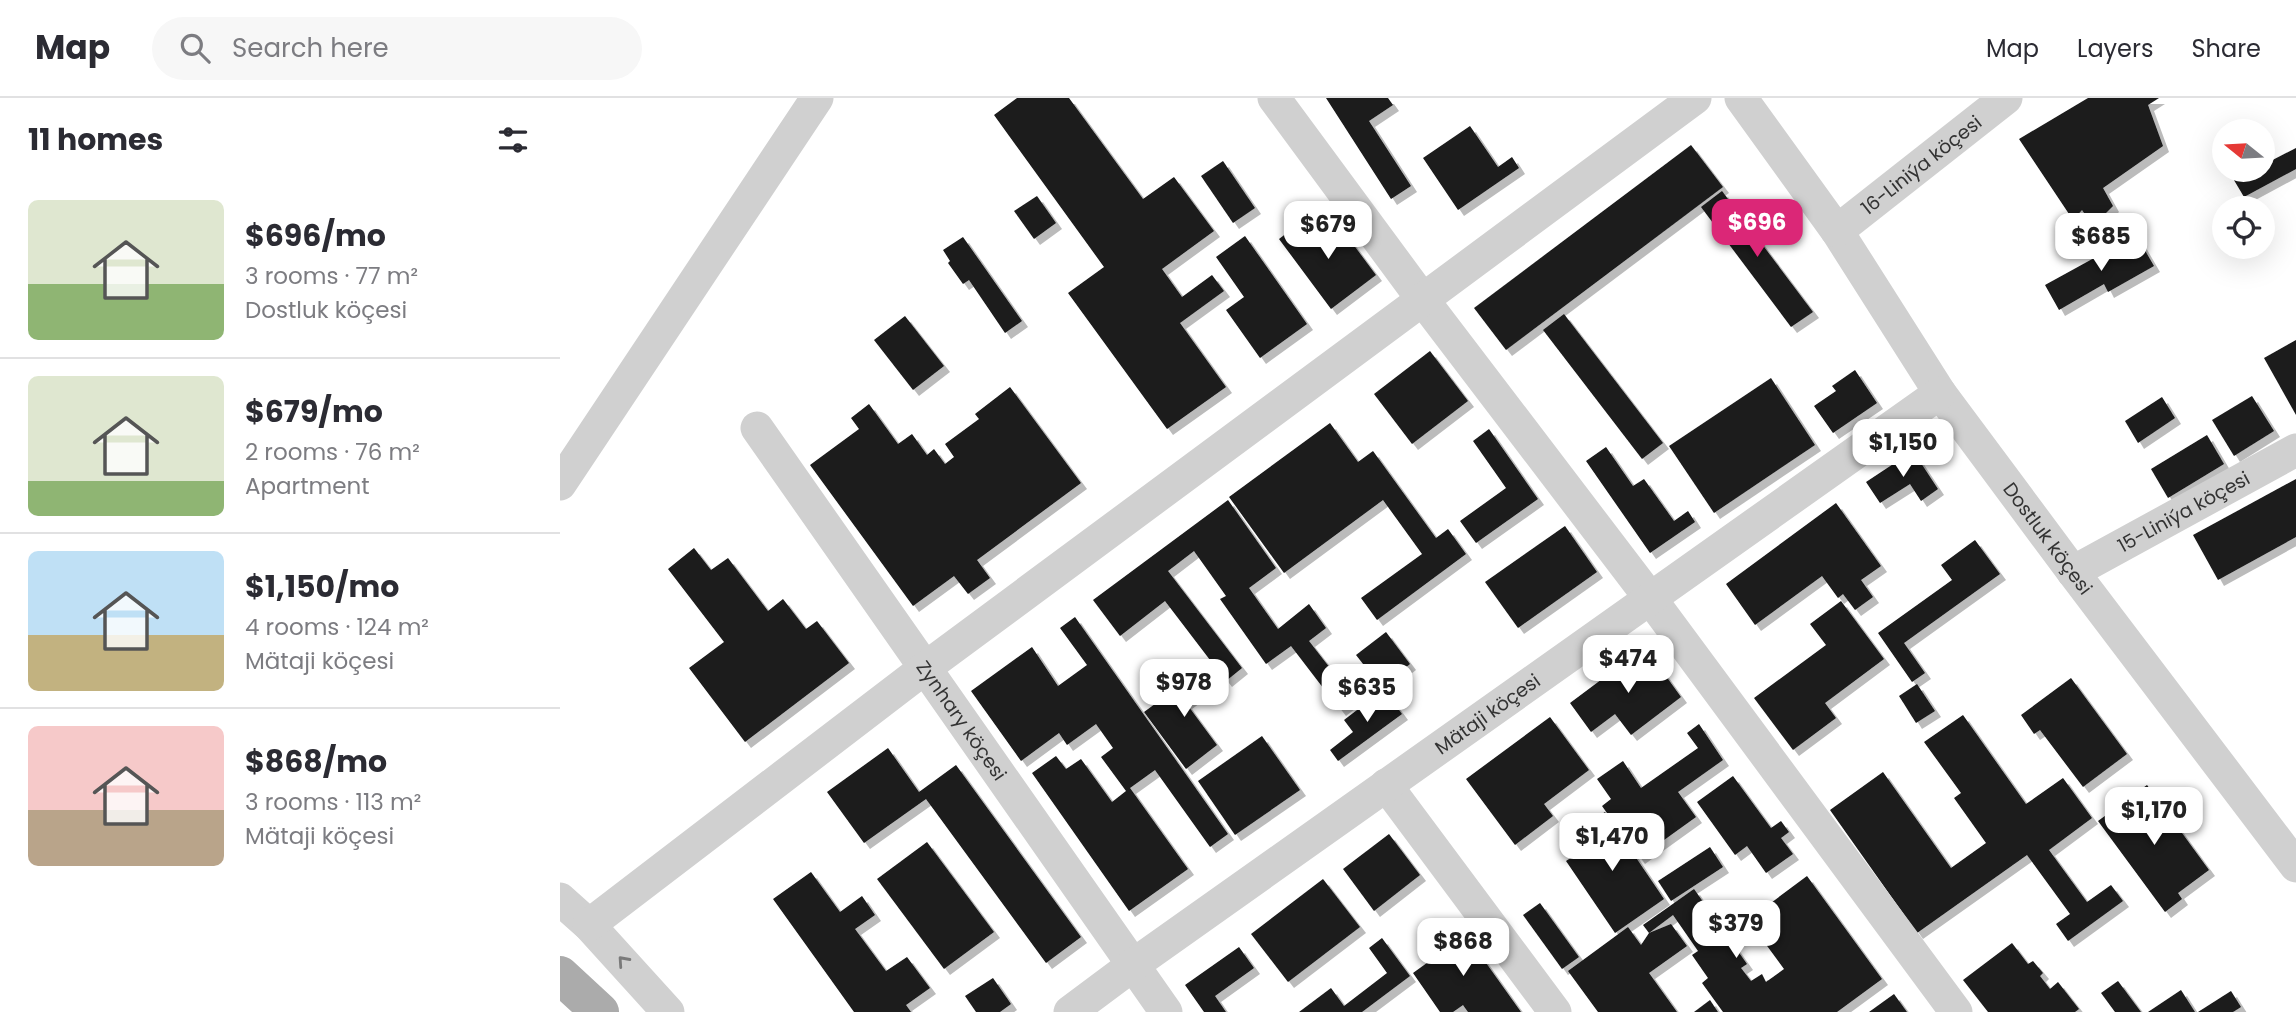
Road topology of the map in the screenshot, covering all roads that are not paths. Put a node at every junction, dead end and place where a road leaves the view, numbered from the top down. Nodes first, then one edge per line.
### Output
1 (817, 98) edge
2 (1274, 98) edge
3 (1695, 98) edge
4 (1741, 98) edge
5 (2006, 98) edge
6 (1837, 231) junction
7 (1423, 300) junction
8 (1940, 393) junction
9 (757, 428) dead end
10 (2296, 450) edge
11 (560, 484) edge
12 (2073, 572) junction
13 (1650, 598) junction
14 (925, 668) junction
15 (1386, 785) junction
16 (2296, 866) edge
17 (560, 899) edge
18 (589, 925) junction
19 (1133, 965) junction
20 (560, 975) edge
21 (600, 1012) edge
22 (668, 1012) edge
23 (1070, 1012) edge
24 (1166, 1012) edge
25 (1555, 1012) edge
26 (1956, 1012) edge

1 - 11 street
2 - 7 street
3 - 7 street
4 - 6 street, Dostluk köçesi
5 - 6 street, 16-Liniýa köçesi
6 - 8 street, Dostluk köçesi
7 - 13 street
7 - 14 street
8 - 12 street, Dostluk köçesi
8 - 13 street, Mätaji köçesi
9 - 14 street, Zynhary köçesi
10 - 12 street, 15-Liniýa köçesi
12 - 16 street, Dostluk köçesi
13 - 15 street, Mätaji köçesi
13 - 26 street
14 - 18 street
14 - 19 street, Zynhary köçesi
15 - 19 street, Mätaji köçesi
15 - 25 street
17 - 18 street
22 -> 18 street
19 - 23 street, Mätaji köçesi
19 - 24 street, Zynhary köçesi
20 - 21 main road

